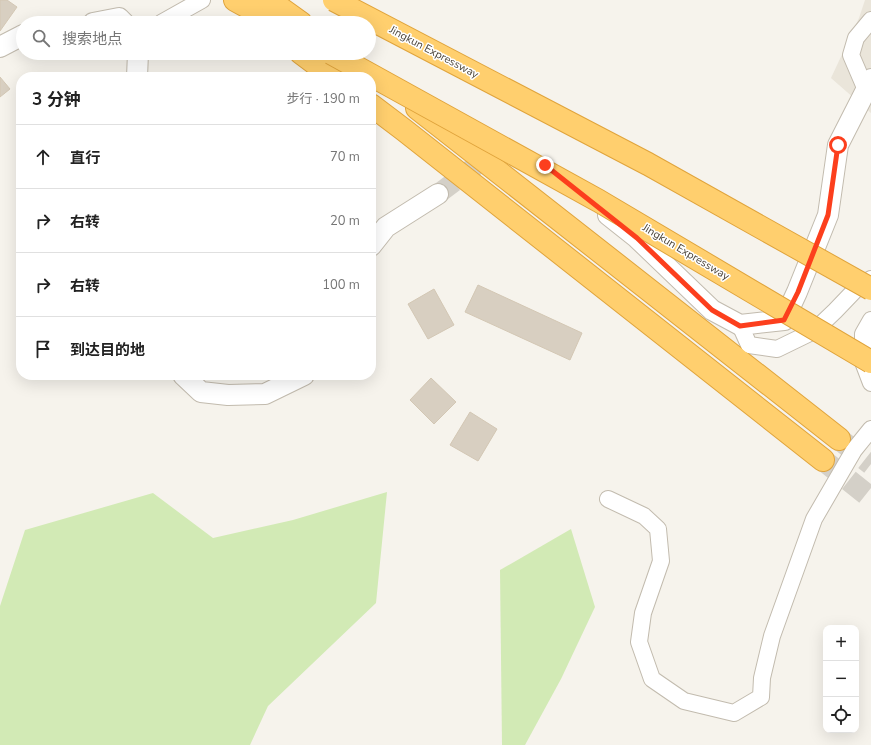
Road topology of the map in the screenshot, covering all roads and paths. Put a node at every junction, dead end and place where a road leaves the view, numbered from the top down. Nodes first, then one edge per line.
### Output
1 (202, 0) edge
2 (230, 0) edge
3 (235, 0) edge
4 (269, 0) edge
5 (334, 0) edge
6 (173, 16) edge
7 (252, 16) edge
8 (264, 16) edge
9 (291, 16) edge
10 (365, 16) edge
11 (871, 20) edge
12 (376, 22) edge
13 (16, 39) edge
14 (0, 47) edge
15 (138, 60) edge
16 (310, 60) edge
17 (344, 60) edge
18 (352, 60) edge
19 (137, 72) edge
20 (326, 72) edge
21 (365, 72) edge
22 (368, 72) edge
23 (376, 78) edge
24 (376, 78) edge
25 (869, 84) edge
26 (376, 109) edge
27 (494, 152) tunnel mouth
28 (438, 194) tunnel mouth
29 (376, 240) edge
30 (871, 278) edge
31 (871, 289) edge
32 (871, 320) edge
33 (740, 326) junction
34 (871, 362) edge
35 (188, 380) edge
36 (294, 380) edge
37 (871, 384) edge
38 (871, 429) edge
39 (839, 440) tunnel mouth
40 (823, 460) tunnel mouth
41 (608, 499) dead end

1 - 6 street
2 - 7 highway
3 - 8 highway
4 - 9 highway
5 - 10 highway, Jingkun Expressway, bridge
11 - 25 street
12 - 31 highway, Jingkun Expressway, bridge
13 - 14 street
15 - 19 street
16 - 20 highway
17 - 21 highway, Jingkun Expressway, bridge
18 - 22 highway
23 - 34 highway, Jingkun Expressway, bridge
24 - 39 highway
25 - 33 street
26 - 40 highway
27 - 33 street
28 - 29 street
30 - 33 street
32 - 37 street
35 - 36 street
38 - 41 street

